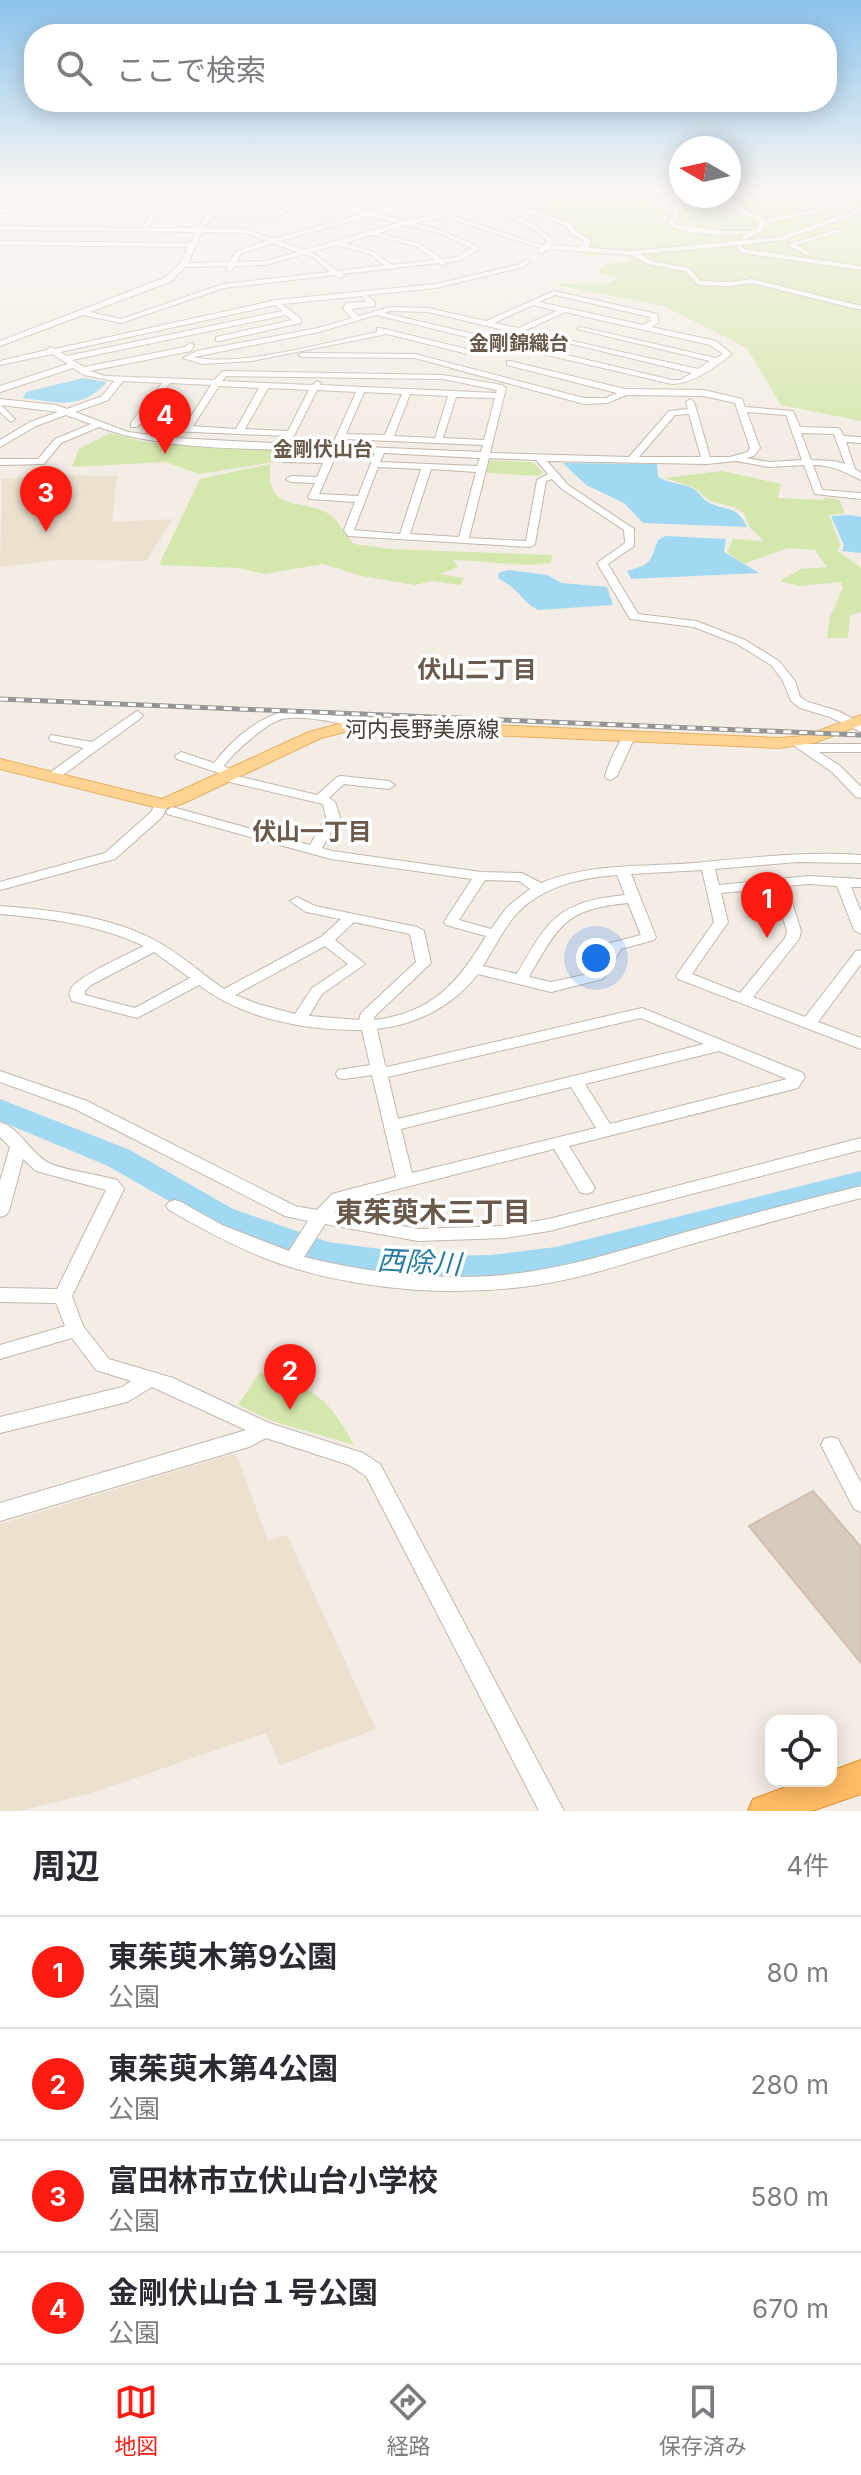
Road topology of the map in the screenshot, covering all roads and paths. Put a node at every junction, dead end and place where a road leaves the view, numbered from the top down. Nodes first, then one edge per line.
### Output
1 (172, 275) edge
2 (228, 275) edge
3 (324, 275) edge
4 (339, 275) edge
5 (485, 275) edge
6 (691, 275) edge
7 (223, 286) junction
8 (358, 292) junction
9 (276, 302) junction
10 (532, 303) junction
11 (861, 308) edge
12 (564, 310) junction
13 (288, 312) junction
14 (371, 312) junction
15 (84, 313) junction
16 (356, 317) junction
17 (603, 319) junction
18 (344, 322) junction
19 (486, 324) junction
20 (156, 327) junction
21 (643, 328) junction
22 (581, 329) junction
23 (318, 330) junction
24 (519, 331) junction
25 (386, 332) junction
26 (173, 336) junction
27 (422, 340) junction
28 (559, 340) junction
29 (337, 341) junction
30 (1, 342) edge
31 (496, 342) junction
32 (190, 345) junction
33 (222, 348) junction
34 (50, 349) junction
35 (537, 350) junction
36 (292, 353) junction
37 (374, 355) junction
38 (65, 359) junction
39 (720, 361) junction
40 (0, 363) edge
41 (117, 363) junction
42 (510, 363) junction
43 (78, 367) junction
44 (323, 372) junction
45 (700, 372) junction
46 (488, 374) junction
47 (120, 379) junction
48 (168, 381) junction
49 (671, 382) junction
50 (217, 383) junction
51 (265, 385) junction
52 (315, 388) junction
53 (0, 389) edge
54 (361, 390) junction
55 (407, 392) junction
56 (626, 392) junction
57 (667, 393) junction
58 (453, 394) junction
59 (500, 396) junction
60 (0, 404) edge
61 (744, 409) junction
62 (67, 411) junction
63 (11, 419) dead end
64 (139, 421) junction
65 (100, 424) junction
66 (187, 429) junction
67 (796, 430) junction
68 (119, 431) junction
69 (239, 431) junction
70 (291, 434) junction
71 (340, 436) junction
72 (388, 439) junction
73 (841, 439) junction
74 (861, 440) edge
75 (438, 441) junction
76 (487, 443) junction
77 (0, 444) edge
78 (285, 447) junction
79 (334, 449) junction
80 (380, 451) junction
81 (484, 456) junction
82 (848, 456) junction
83 (861, 456) edge
84 (539, 458) junction
85 (284, 459) dead end
86 (739, 459) junction
87 (632, 460) junction
88 (329, 461) junction
89 (707, 461) junction
90 (0, 462) edge
91 (808, 463) junction
92 (375, 464) junction
93 (427, 466) junction
94 (480, 469) junction
95 (857, 473) edge
96 (553, 475) junction
97 (291, 479) dead end
98 (320, 480) junction
99 (861, 496) edge
100 (361, 499) junction
101 (404, 538) junction
102 (463, 541) junction
103 (137, 715) dead end
104 (357, 724) junction
105 (858, 724) edge
106 (628, 736) junction
107 (55, 738) dead end
108 (801, 745) junction
109 (95, 746) junction
110 (861, 748) edge
111 (181, 756) dead end
112 (3, 767) edge
113 (225, 773) junction
114 (611, 776) dead end
115 (52, 777) junction
116 (389, 785) dead end
117 (861, 794) edge
118 (322, 798) junction
119 (167, 807) junction
120 (315, 849) junction
121 (861, 859) edge
122 (708, 866) junction
123 (623, 872) junction
124 (481, 876) junction
125 (842, 881) junction
126 (779, 882) junction
127 (861, 883) edge
128 (0, 886) edge
129 (540, 889) junction
130 (716, 889) junction
131 (634, 898) junction
132 (297, 901) dead end
133 (0, 910) edge
134 (352, 917) junction
135 (861, 930) edge
136 (494, 934) junction
137 (326, 940) junction
138 (154, 946) junction
139 (861, 954) edge
140 (474, 968) junction
141 (200, 978) junction
142 (521, 979) junction
143 (224, 995) junction
144 (743, 999) junction
145 (300, 1018) junction
146 (369, 1024) junction
147 (808, 1024) junction
148 (861, 1044) edge
149 (723, 1045) junction
150 (381, 1071) junction
151 (344, 1074) dead end
152 (0, 1076) edge
153 (575, 1081) junction
154 (392, 1126) junction
155 (0, 1128) edge
156 (606, 1131) junction
157 (559, 1143) junction
158 (19, 1144) junction
159 (861, 1144) edge
160 (405, 1181) junction
161 (586, 1188) dead end
162 (861, 1192) edge
163 (175, 1206) dead end
164 (0, 1211) edge
165 (318, 1220) junction
166 (294, 1258) junction
167 (0, 1295) edge
168 (63, 1296) junction
169 (75, 1330) junction
170 (0, 1352) edge
171 (150, 1378) junction
172 (0, 1425) edge
173 (263, 1429) junction
174 (831, 1445) dead end
175 (861, 1503) edge
176 (0, 1512) edge
177 (861, 1777) edge
178 (776, 1809) edge
179 (552, 1811) edge

1 - 15 street
2 - 7 street
3 - 7 street
4 - 8 street
5 - 8 street
6 - 11 street
7 - 15 street
8 - 9 street
8 - 16 street
9 - 13 street
9 - 20 street
10 - 12 street
10 - 19 street
10 - 21 street
12 - 17 street
12 - 24 street
13 - 26 street
13 - 32 street
14 - 16 street
14 - 19 street
14 - 31 street
15 - 30 street
16 - 18 street
17 - 21 street
17 - 22 street
18 - 23 street
18 - 25 street
19 - 24 street
20 - 26 street
20 - 34 street
21 - 39 street
22 - 28 street
22 - 39 street
23 - 29 street
23 - 33 street
24 - 31 street
25 - 27 street
25 - 29 street
26 - 32 street
26 - 38 street
27 - 31 street
27 - 37 street
28 - 35 street
28 - 45 street
29 - 36 street
32 - 41 street
33 - 36 street
33 - 41 street
34 - 38 street
34 - 40 street
35 - 42 street
35 - 49 street
36 - 37 street
37 - 46 street
38 - 43 street
39 - 45 street
41 - 43 street
42 - 46 street
42 - 56 street
43 - 47 street
43 - 53 street
44 - 50 street
44 - 52 street
44 - 59 street
45 - 49 street
46 - 56 street
47 - 48 street
47 - 62 street
48 - 50 street
48 - 64 street
49 - 57 street
50 - 51 street
50 - 66 street
51 - 52 street
51 - 69 street
52 - 54 street
52 - 70 street
54 - 55 street
54 - 71 street
55 - 58 street
55 - 72 street
56 - 57 street
57 - 61 street
58 - 59 street
58 - 75 street
59 - 76 street
60 - 62 street
60 - 63 street
61 - 67 street
61 - 86 street
62 - 65 street
62 - 77 street
64 - 66 street
64 - 68 street
65 - 68 street
65 - 90 street
66 - 69 street
67 - 73 street
67 - 91 street
68 - 78 street
69 - 70 street
70 - 78 street
71 - 72 street
71 - 79 street
72 - 75 street
73 - 74 street
73 - 82 street
75 - 76 street
76 - 81 street
78 - 79 street
79 - 80 street
79 - 88 street
80 - 81 street
80 - 92 street
81 - 84 street
81 - 94 street
82 - 83 street
82 - 95 street
84 - 87 street
84 - 96 street
85 - 88 street
86 - 89 street
86 - 91 street
87 - 89 street
87 - 89 street
88 - 98 street
91 - 95 street
91 - 99 street
92 - 93 street
92 - 100 street
93 - 94 street
93 - 101 street
94 - 102 street
96 - 102 street
96 - 105 street
97 - 98 street
98 - 100 street
100 - 101 street
101 - 102 street
103 - 109 street
104 - 106 main road, 河内長野美原線
104 - 113 main road, 河内長野美原線
104 - 113 street
105 - 108 main road, 河内長野美原線
106 - 108 main road, 河内長野美原線
106 - 114 street
107 - 109 street
108 - 110 street
108 - 117 street
109 - 115 street
111 - 113 street
112 - 115 main road
113 - 118 street
113 - 119 main road, 河内長野美原線
115 - 119 main road
116 - 118 street
118 - 120 street
119 - 120 street
119 - 128 street
120 - 124 street
121 - 122 street
122 - 123 street
122 - 130 street
123 - 129 street
123 - 131 street
124 - 129 street
124 - 136 street
125 - 126 street
125 - 127 street
125 - 135 street
126 - 130 street
126 - 144 street
129 - 136 street
130 - 144 street
131 - 142 street
131 - 142 street
132 - 134 street
133 - 138 street
134 - 137 street
134 - 146 street
136 - 140 street
137 - 143 street
137 - 145 street
138 - 141 street
138 - 141 street
139 - 147 street
140 - 142 street
140 - 146 street
141 - 143 street
143 - 145 street
144 - 147 street
145 - 146 street
146 - 150 street
147 - 148 street
149 - 150 street
149 - 153 street
149 - 156 street
150 - 151 street
150 - 154 street
152 - 165 street
153 - 154 street
153 - 156 street
154 - 160 street
155 - 158 street
156 - 157 street
157 - 160 street
157 - 161 street
158 - 164 street
158 - 168 street
159 - 165 street
160 - 165 street
162 - 166 street
163 - 166 street
165 - 166 street
167 - 168 street
168 - 169 street
169 - 170 street
169 - 171 street
171 - 172 street
171 - 173 street
173 - 176 street
173 - 179 street
174 - 175 street
177 - 178 highway

